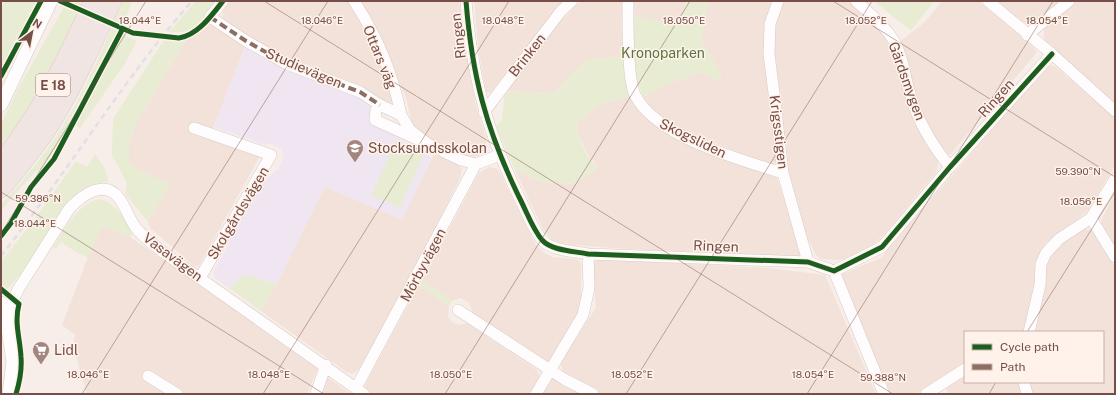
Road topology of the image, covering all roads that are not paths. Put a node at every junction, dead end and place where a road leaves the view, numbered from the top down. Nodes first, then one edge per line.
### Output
1 (51, 1) edge
2 (94, 1) edge
3 (112, 1) edge
4 (223, 1) edge
5 (354, 1) edge
6 (466, 1) edge
7 (572, 1) edge
8 (628, 1) edge
9 (778, 1) edge
10 (856, 1) edge
11 (988, 1) edge
12 (1069, 1) edge
13 (1027, 34) junction
14 (1052, 54) junction
15 (1, 105) edge
16 (380, 105) junction
17 (1115, 111) edge
18 (484, 112) junction
19 (400, 115) junction
20 (194, 128) dead end
21 (428, 144) junction
22 (500, 155) junction
23 (1, 163) edge
24 (476, 164) junction
25 (950, 167) junction
26 (783, 172) junction
27 (1115, 178) edge
28 (1, 188) edge
29 (1091, 218) junction
30 (588, 254) junction
31 (1115, 257) edge
32 (808, 262) junction
33 (834, 271) junction
34 (200, 278) junction
35 (458, 310) dead end
36 (4, 313) edge
37 (1029, 331) edge
38 (326, 366) junction
39 (550, 369) junction
40 (964, 370) edge
41 (148, 376) dead end
42 (1024, 383) edge
43 (360, 391) edge
44 (316, 393) dead end
45 (9, 394) edge
46 (177, 394) edge
47 (536, 394) edge
48 (594, 394) edge
49 (884, 394) edge
50 (926, 394) edge
51 (1027, 394) edge

1 - 15 street
2 - 23 highway, E 18
3 - 28 highway, E 18
4 - 16 street, Studievägen
5 - 19 street, Ottars väg
6 - 18 street, Ringen
7 - 18 street, Brinken
8 - 26 street, Skogsliden
9 - 26 street, Krigsstigen
10 - 25 street, Gärdsmygen
11 - 13 street
12 - 13 street
13 - 14 street
14 - 17 street
14 - 25 street, Ringen
16 - 19 street, Studievägen
16 - 21 street, Studievägen
18 - 22 street, Ringen
19 - 21 street, Studievägen
20 - 34 street, Skolgårdsvägen
21 - 24 street, Studievägen
22 - 24 street
22 - 30 street, Ringen
24 - 43 street, Mörbyvägen
25 - 33 street, Ringen
26 - 32 street, Krigsstigen
27 - 29 street
29 - 31 street
29 - 37 street
30 - 32 street, Ringen
30 - 39 street
32 - 33 street, Ringen
33 - 49 street
34 - 36 street, Vasavägen
34 - 38 street, Vasavägen
35 - 39 street
36 - 45 street
38 - 43 street, Vasavägen
38 - 44 street
39 - 47 street
39 - 48 street
40 - 50 street
41 - 46 street
42 - 51 street

